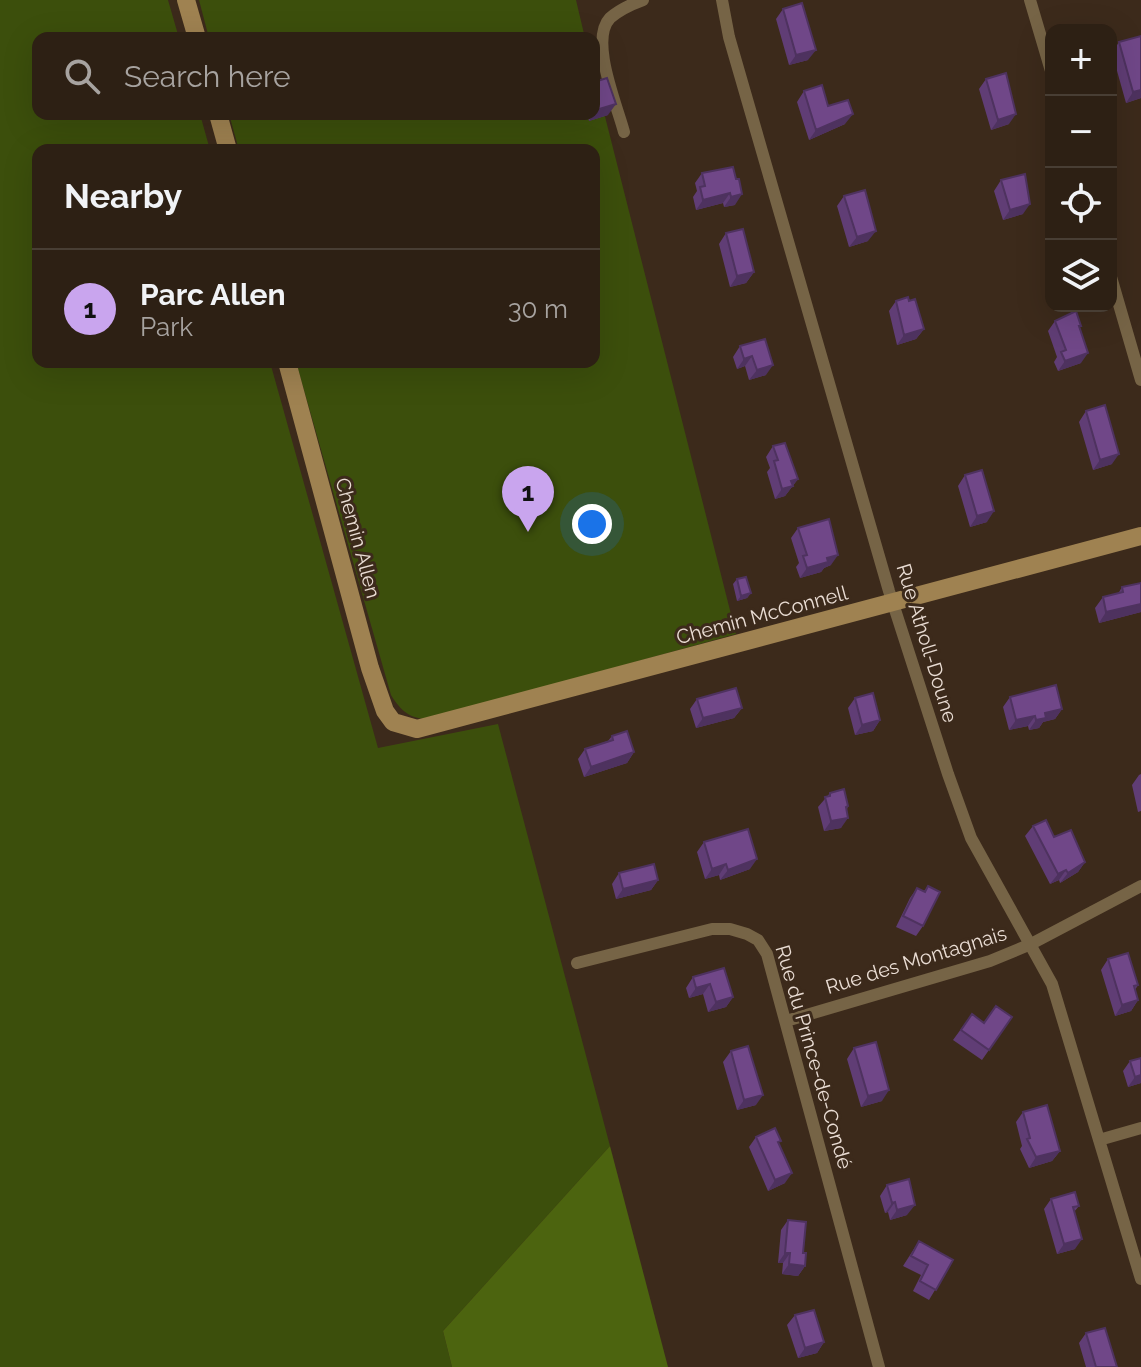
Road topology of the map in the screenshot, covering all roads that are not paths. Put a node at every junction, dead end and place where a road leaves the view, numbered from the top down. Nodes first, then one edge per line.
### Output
1 (186, 0) edge
2 (643, 0) edge
3 (722, 0) edge
4 (1030, 0) edge
5 (195, 32) edge
6 (1045, 51) edge
7 (220, 120) edge
8 (624, 132) dead end
9 (226, 144) edge
10 (1117, 298) edge
11 (289, 368) edge
12 (1141, 380) edge
13 (1141, 536) edge
14 (893, 602) junction
15 (393, 722) joint
16 (1141, 886) edge
17 (1031, 944) junction
18 (577, 963) dead end
19 (786, 1021) junction
20 (1141, 1128) edge
21 (1099, 1140) junction
22 (1141, 1279) edge
23 (879, 1367) edge

1 - 5 street
2 - 8 street
3 - 14 street, Rue Atholl-Doune
4 - 6 street
7 - 9 street
10 - 12 street
11 - 15 street, Chemin Allen
13 - 14 street, Chemin McConnell
14 - 15 street, Chemin McConnell
14 - 17 street, Rue Atholl-Doune
16 - 17 street, Rue des Montagnais
17 - 19 street, Rue des Montagnais
17 - 21 street, Rue Atholl-Doune
18 - 19 street, Rue du Prince-de-Condé
19 - 23 street, Rue du Prince-de-Condé
20 - 21 street
21 - 22 street, Rue Atholl-Doune

